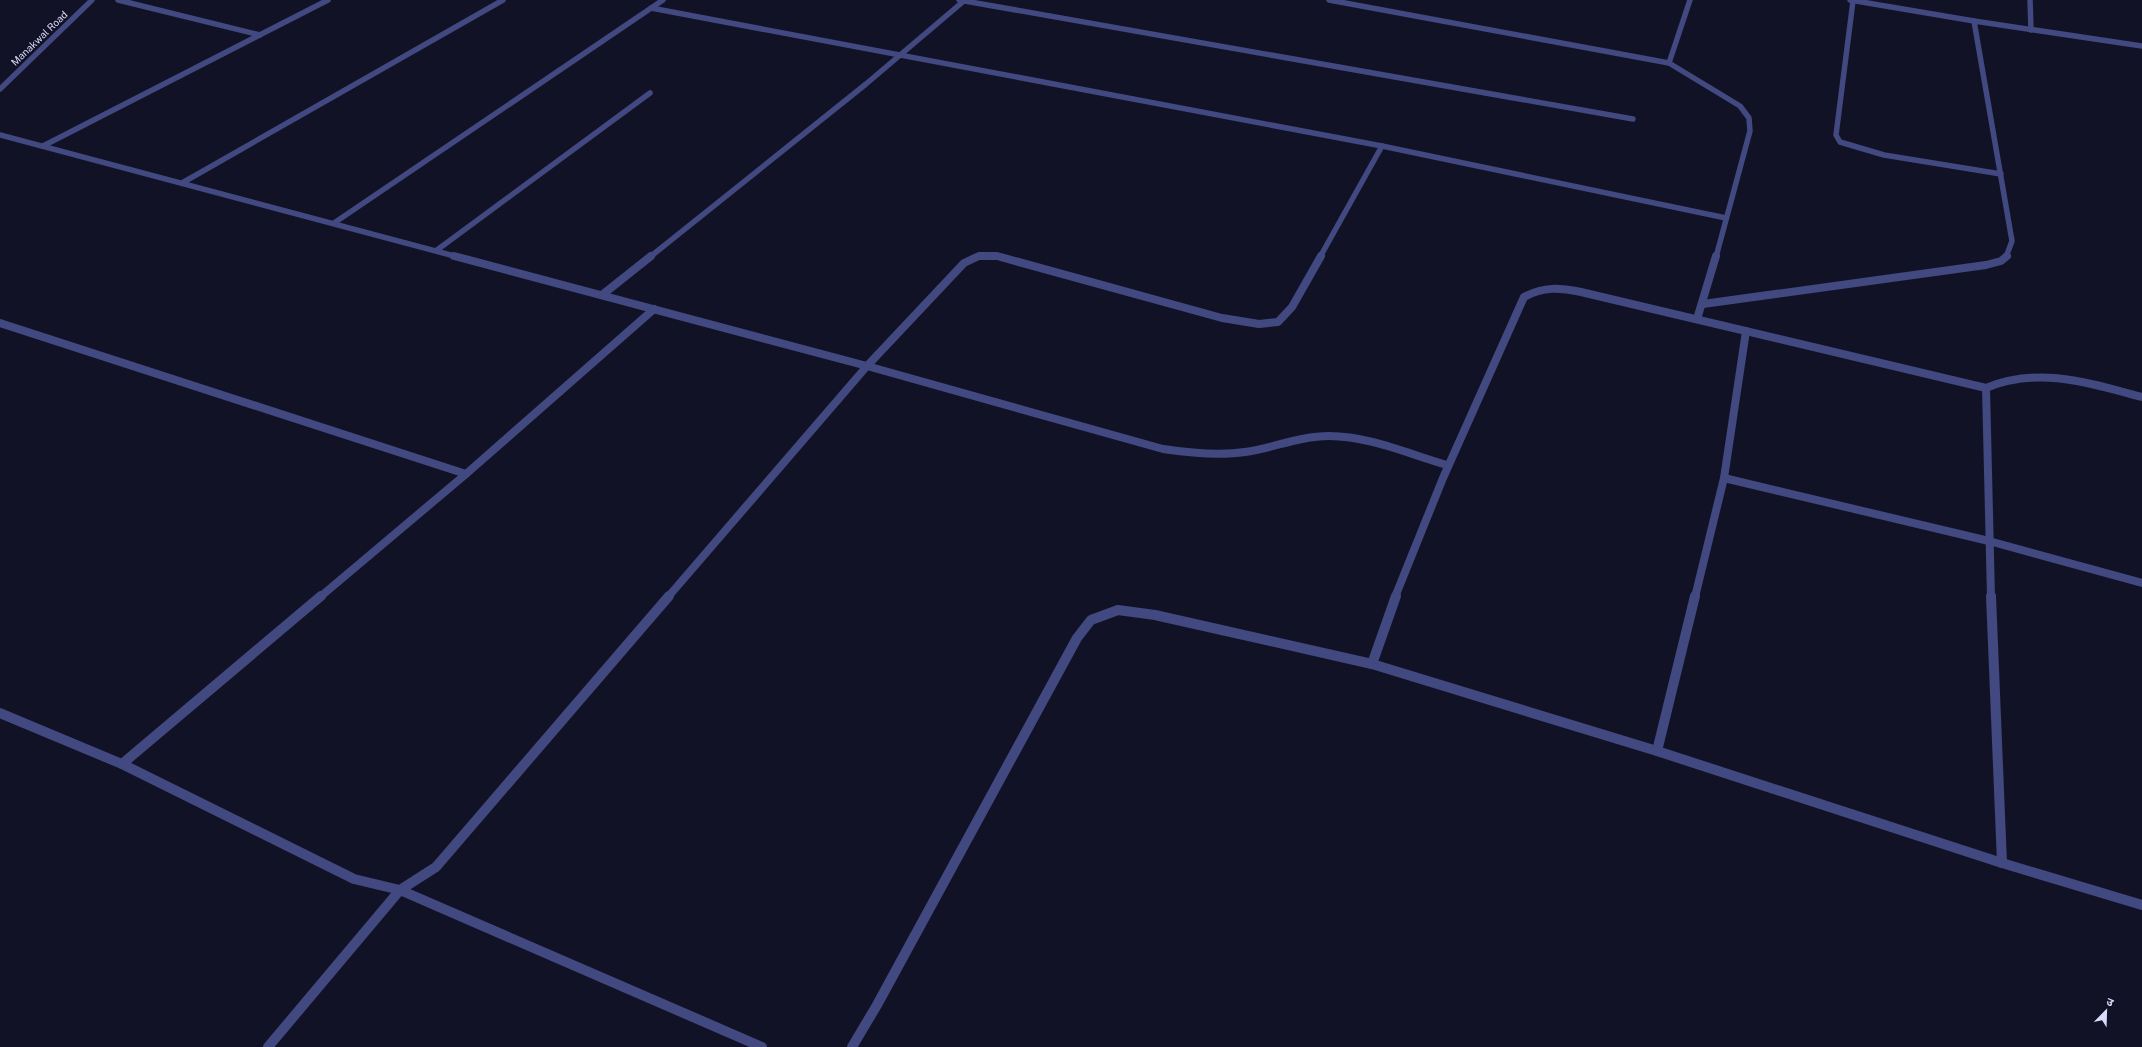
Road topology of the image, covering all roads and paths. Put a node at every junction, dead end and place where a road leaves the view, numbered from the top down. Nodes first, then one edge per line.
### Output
1 (92, 0) edge
2 (118, 0) edge
3 (328, 0) edge
4 (503, 0) edge
5 (663, 0) edge
6 (962, 0) edge
7 (1328, 0) edge
8 (1690, 0) edge
9 (1851, 0) edge
10 (2030, 0) edge
11 (651, 8) junction
12 (1974, 21) junction
13 (2031, 30) junction
14 (260, 35) junction
15 (2142, 46) edge
16 (899, 56) junction
17 (1670, 63) junction
18 (3, 83) edge
19 (0, 89) edge
20 (650, 93) dead end
21 (1633, 119) dead end
22 (0, 135) edge
23 (43, 146) junction
24 (1382, 146) junction
25 (2000, 174) junction
26 (182, 183) junction
27 (1726, 218) junction
28 (334, 224) junction
29 (437, 250) junction
30 (602, 295) junction
31 (1703, 304) junction
32 (654, 309) junction
33 (1697, 319) junction
34 (0, 323) edge
35 (1746, 331) junction
36 (867, 366) junction
37 (1986, 388) junction
38 (2142, 397) edge
39 (1447, 465) junction
40 (466, 474) junction
41 (1724, 478) junction
42 (1989, 541) junction
43 (2142, 582) edge
44 (1372, 664) junction
45 (0, 713) edge
46 (1657, 751) junction
47 (122, 764) junction
48 (2002, 862) junction
49 (400, 890) junction
50 (2142, 905) edge
51 (268, 1047) edge
52 (762, 1047) edge
53 (852, 1047) edge

1 - 18 street, Manakwal Road
2 - 14 street
3 - 14 street
4 - 26 street
5 - 11 street
6 - 16 street
6 - 21 street
7 - 17 street
8 - 17 street
9 - 12 street
9 - 25 street
10 - 13 street
11 - 16 street
11 - 28 street
12 - 13 street
12 - 25 street
13 - 15 street
14 - 23 street
16 - 24 street
16 - 30 street
17 - 27 street
18 - 19 street, Manakwal Road
20 - 29 street
22 - 23 street
23 - 26 street
24 - 27 street
24 - 36 street
25 - 31 street
26 - 28 street
27 - 31 street
28 - 29 street
29 - 30 street
30 - 32 street
31 - 33 street
32 - 36 street
32 - 40 street
33 - 35 street
33 - 39 street
34 - 40 street
35 - 37 street
35 - 41 street
36 - 39 street
36 - 49 street
37 - 38 street
37 - 42 street
39 - 44 street
40 - 47 street
41 - 42 street
41 - 46 street
42 - 43 street
42 - 48 street
44 - 46 street
44 - 53 street
45 - 47 street
46 - 48 street
47 - 49 street
48 - 50 street
49 - 51 street
49 - 52 street

